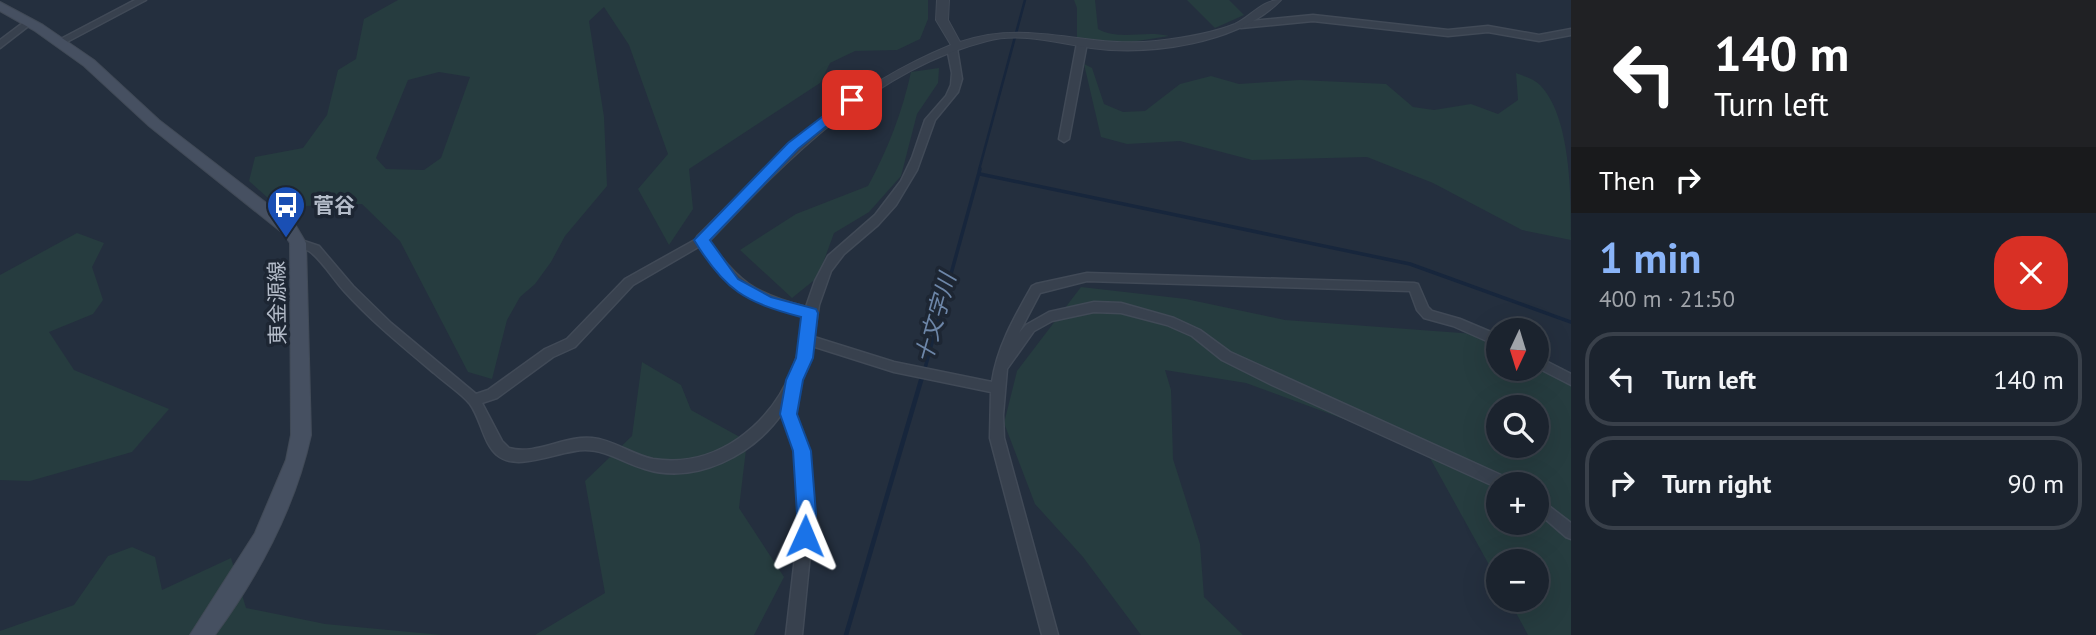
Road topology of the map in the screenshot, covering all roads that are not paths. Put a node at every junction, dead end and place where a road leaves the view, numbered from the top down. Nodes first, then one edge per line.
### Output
1 (142, 0) edge
2 (943, 0) edge
3 (1275, 0) edge
4 (0, 6) edge
5 (28, 22) junction
6 (1241, 25) junction
7 (1571, 32) edge
8 (60, 42) junction
9 (1082, 43) junction
10 (0, 45) edge
11 (955, 47) junction
12 (1064, 139) dead end
13 (702, 240) junction
14 (298, 243) junction
15 (810, 313) junction
16 (1486, 336) edge
17 (807, 340) junction
18 (1002, 367) junction
19 (1549, 368) edge
20 (795, 380) junction
21 (1571, 380) edge
22 (996, 387) junction
23 (474, 400) junction
24 (1486, 476) edge
25 (1549, 513) edge
26 (1571, 532) edge
27 (201, 635) edge
28 (794, 635) edge
29 (1049, 635) edge

1 - 8 street
2 - 11 street
3 - 6 street
4 - 5 main road, 東金源線
5 - 8 main road, 東金源線
5 - 10 street
6 - 7 street
6 - 9 street
8 - 14 main road, 東金源線
9 - 11 street
9 - 12 street
11 - 13 street
11 - 15 street
13 - 15 street
13 - 23 street
14 - 23 street
14 - 27 main road, 東金源線
15 - 17 street
16 - 18 street
17 - 20 street
17 - 22 street
18 - 22 street
18 - 24 street
19 - 21 street
20 - 23 street
20 - 28 street
22 - 29 street
25 - 26 street

